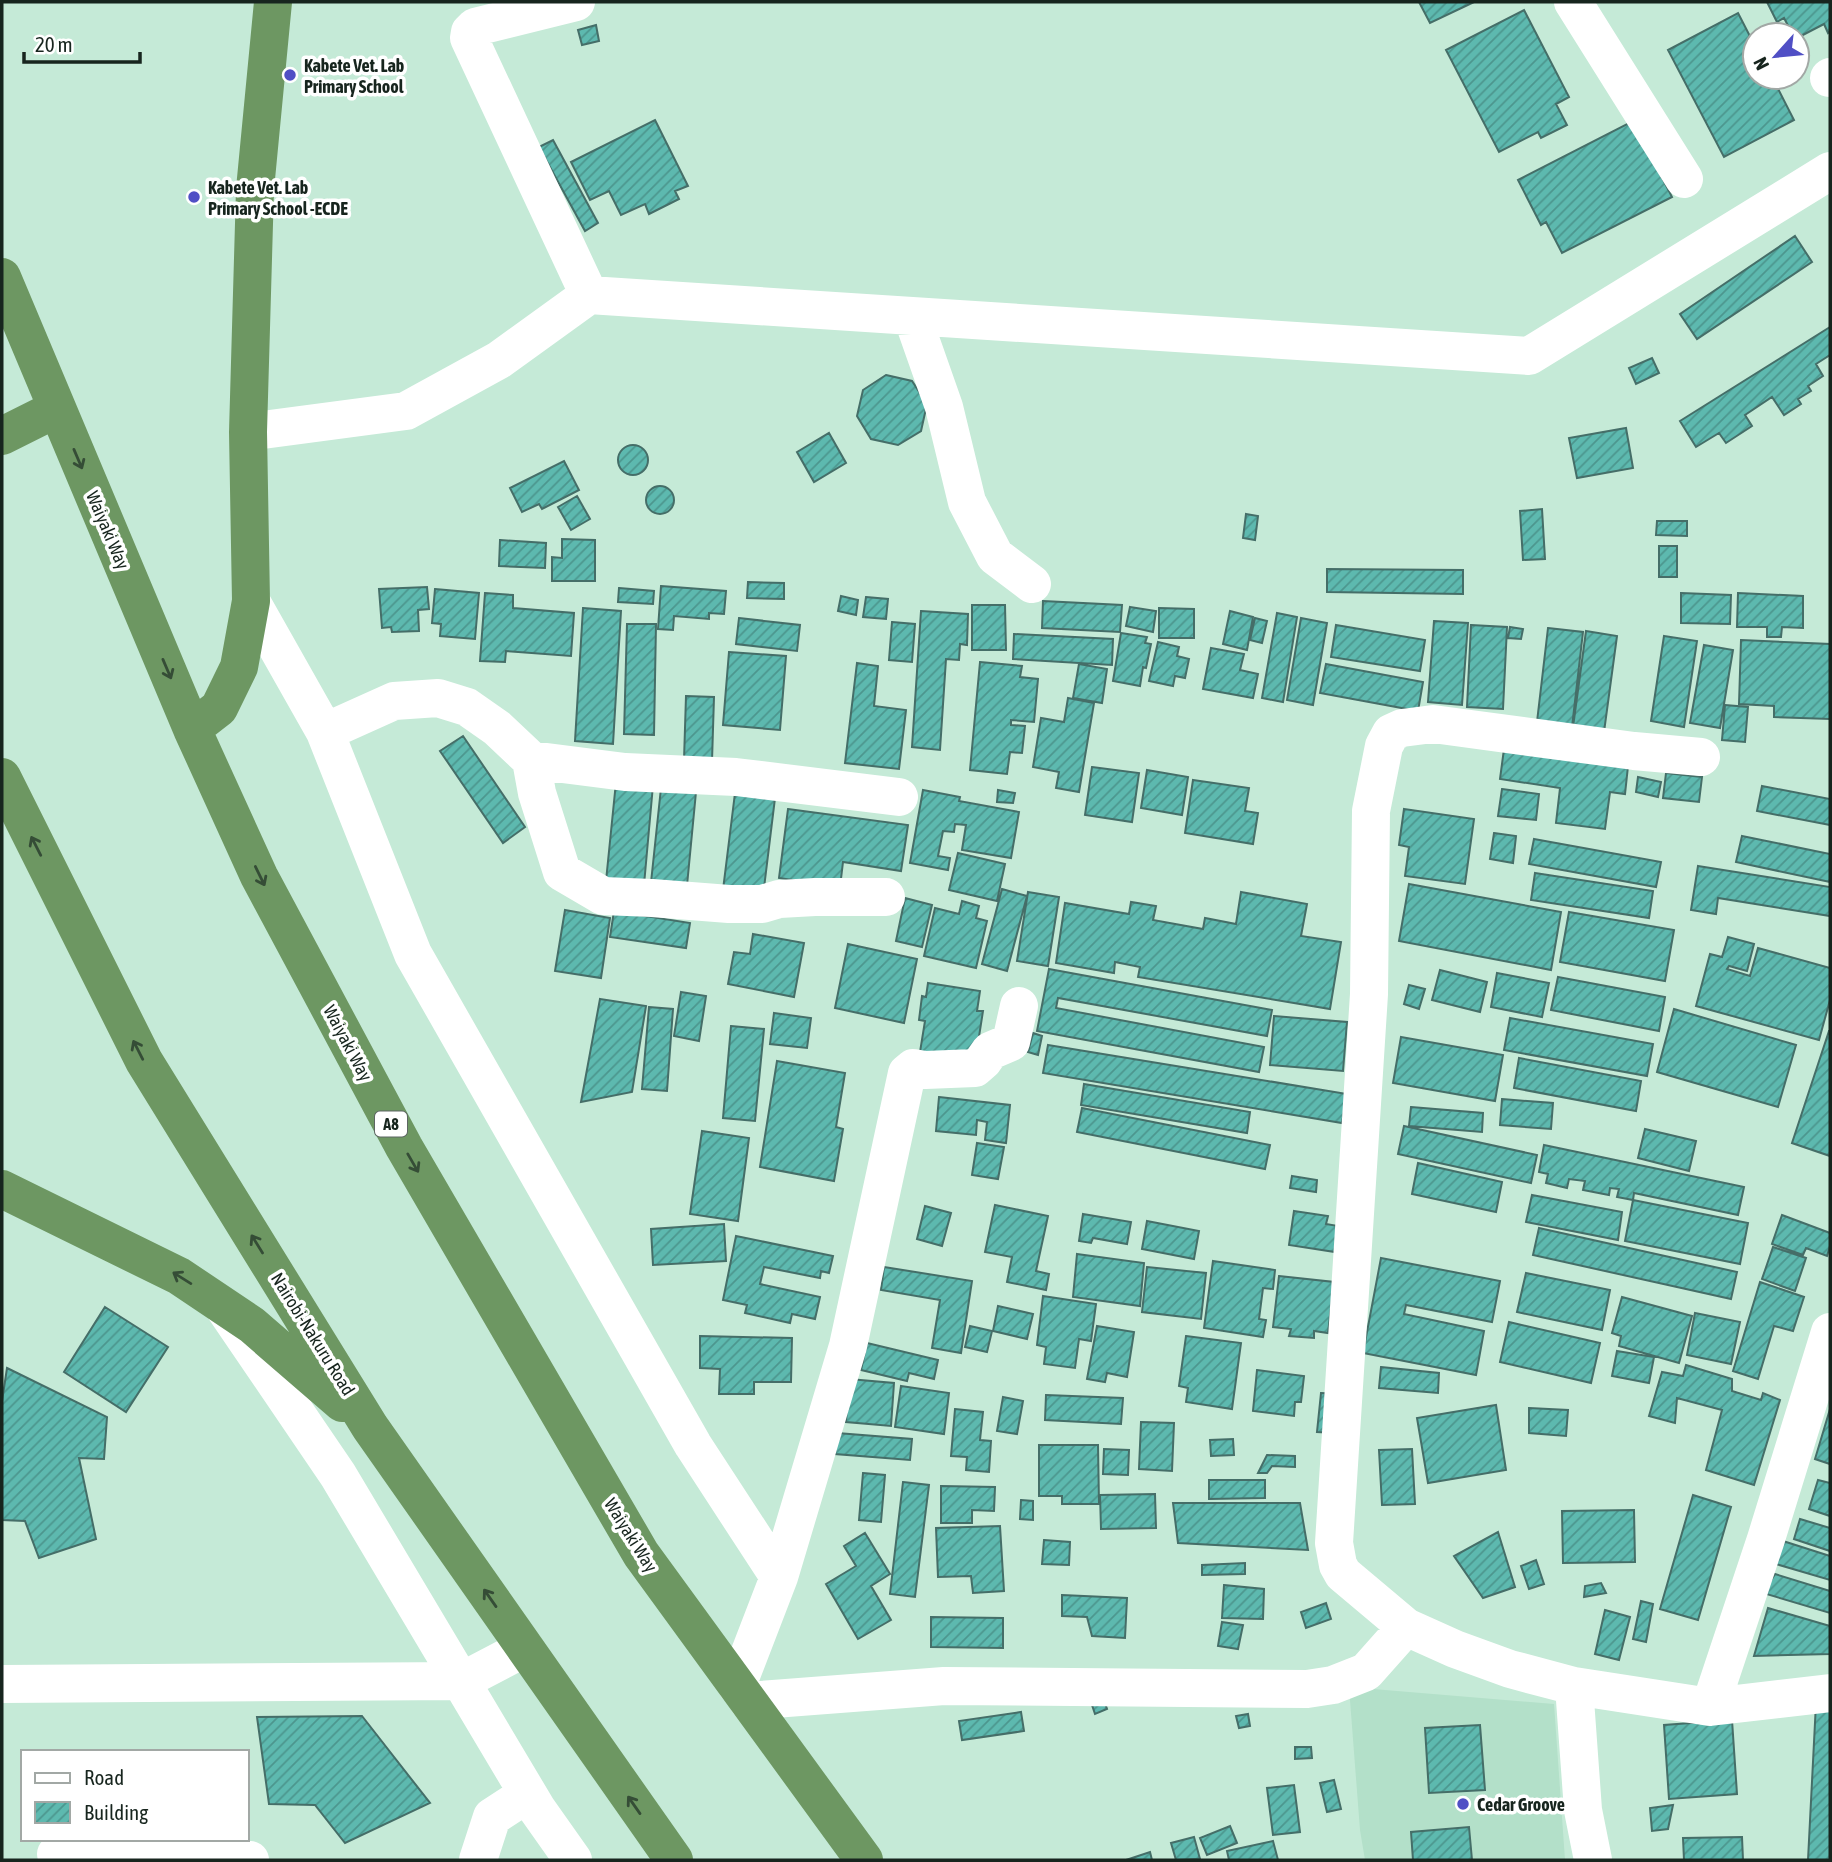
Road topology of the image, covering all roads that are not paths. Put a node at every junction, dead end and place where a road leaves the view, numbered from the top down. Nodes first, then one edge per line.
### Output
1 (273, 2) edge
2 (576, 2) edge
3 (1573, 2) edge
4 (1830, 171) edge
5 (1684, 178) dead end
6 (2, 277) edge
7 (589, 295) junction
8 (912, 316) junction
9 (56, 409) junction
10 (248, 432) junction
11 (2, 436) edge
12 (1032, 584) dead end
13 (251, 601) junction
14 (192, 729) junction
15 (325, 732) junction
16 (1701, 757) dead end
17 (531, 760) junction
18 (2, 777) edge
19 (899, 797) dead end
20 (886, 897) dead end
21 (1019, 1006) dead end
22 (2, 1189) edge
23 (223, 1305) junction
24 (1830, 1332) edge
25 (370, 1427) junction
26 (779, 1577) junction
27 (1406, 1627) junction
28 (525, 1648) junction
29 (462, 1681) junction
30 (2, 1684) edge
31 (1574, 1686) junction
32 (742, 1693) junction
33 (1830, 1693) edge
34 (1710, 1707) junction
35 (527, 1794) junction
36 (56, 1854) dead end
37 (250, 1860) edge
38 (478, 1860) edge
39 (573, 1860) edge
40 (674, 1860) edge
41 (864, 1860) edge
42 (1593, 1860) edge

1 - 10 highway
2 - 7 street
3 - 5 street
4 - 8 street
6 - 9 highway, Waiyaki Way / A8
7 - 8 street
7 - 10 street
8 - 12 street
9 - 11 highway
9 -> 14 highway, Waiyaki Way / A8
10 - 13 highway
13 - 14 highway
13 - 15 street
14 -> 32 highway, Waiyaki Way / A8
15 - 17 street
15 - 26 street
16 - 27 street
17 - 19 street
17 - 20 street
25 -> 18 highway, Nairobi-Nakuru Road
21 - 26 street
23 -> 22 highway
23 - 25 highway
23 - 29 street
24 - 34 street
28 -> 25 highway, Nairobi-Nakuru Road
26 - 32 street
27 - 31 street
27 - 32 street
28 - 29 street
40 -> 28 highway, Nairobi-Nakuru Road
29 - 30 street
29 - 35 street
31 - 34 street
31 - 42 street
32 - 41 highway, Waiyaki Way / A8
33 - 34 street
35 - 38 street
35 - 39 street
36 - 37 street

